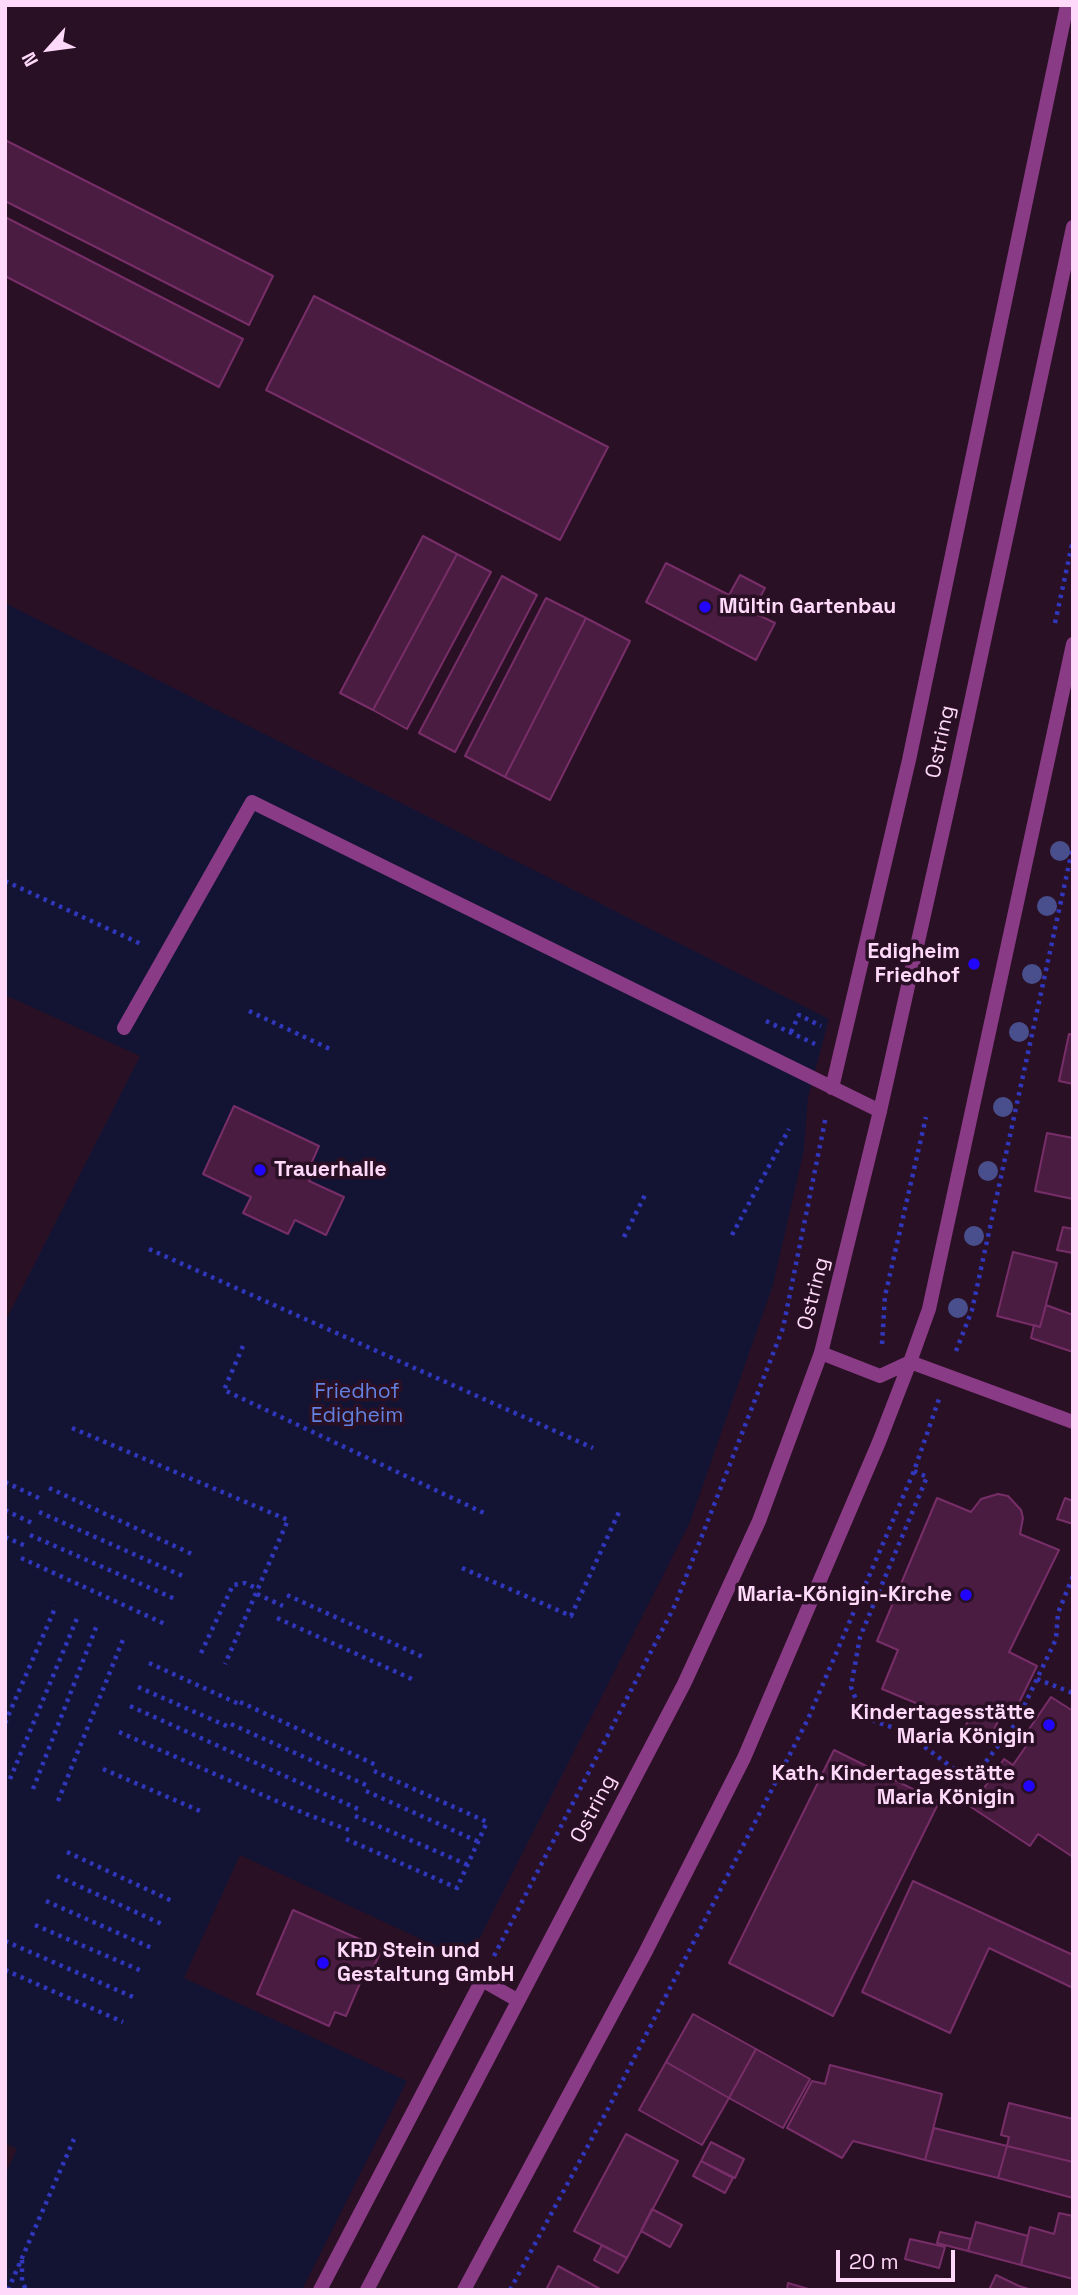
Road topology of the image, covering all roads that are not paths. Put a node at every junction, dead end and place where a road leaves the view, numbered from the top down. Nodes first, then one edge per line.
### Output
1 (1067, 5) edge
2 (1073, 227) edge
3 (1073, 643) edge
4 (124, 1028) dead end
5 (832, 1087) junction
6 (880, 1111) junction
7 (821, 1353) junction
8 (910, 1362) junction
9 (1073, 1422) edge
10 (517, 2000) junction
11 (320, 2290) edge
12 (367, 2290) edge
13 (464, 2290) edge

1 - 5 street
2 - 6 street, Ostring
3 - 8 street
4 - 5 street
5 - 6 street
6 - 7 street, Ostring
7 - 8 street
7 - 10 street, Ostring
8 - 9 street
8 - 13 street
10 - 11 street
10 - 12 street, Ostring

